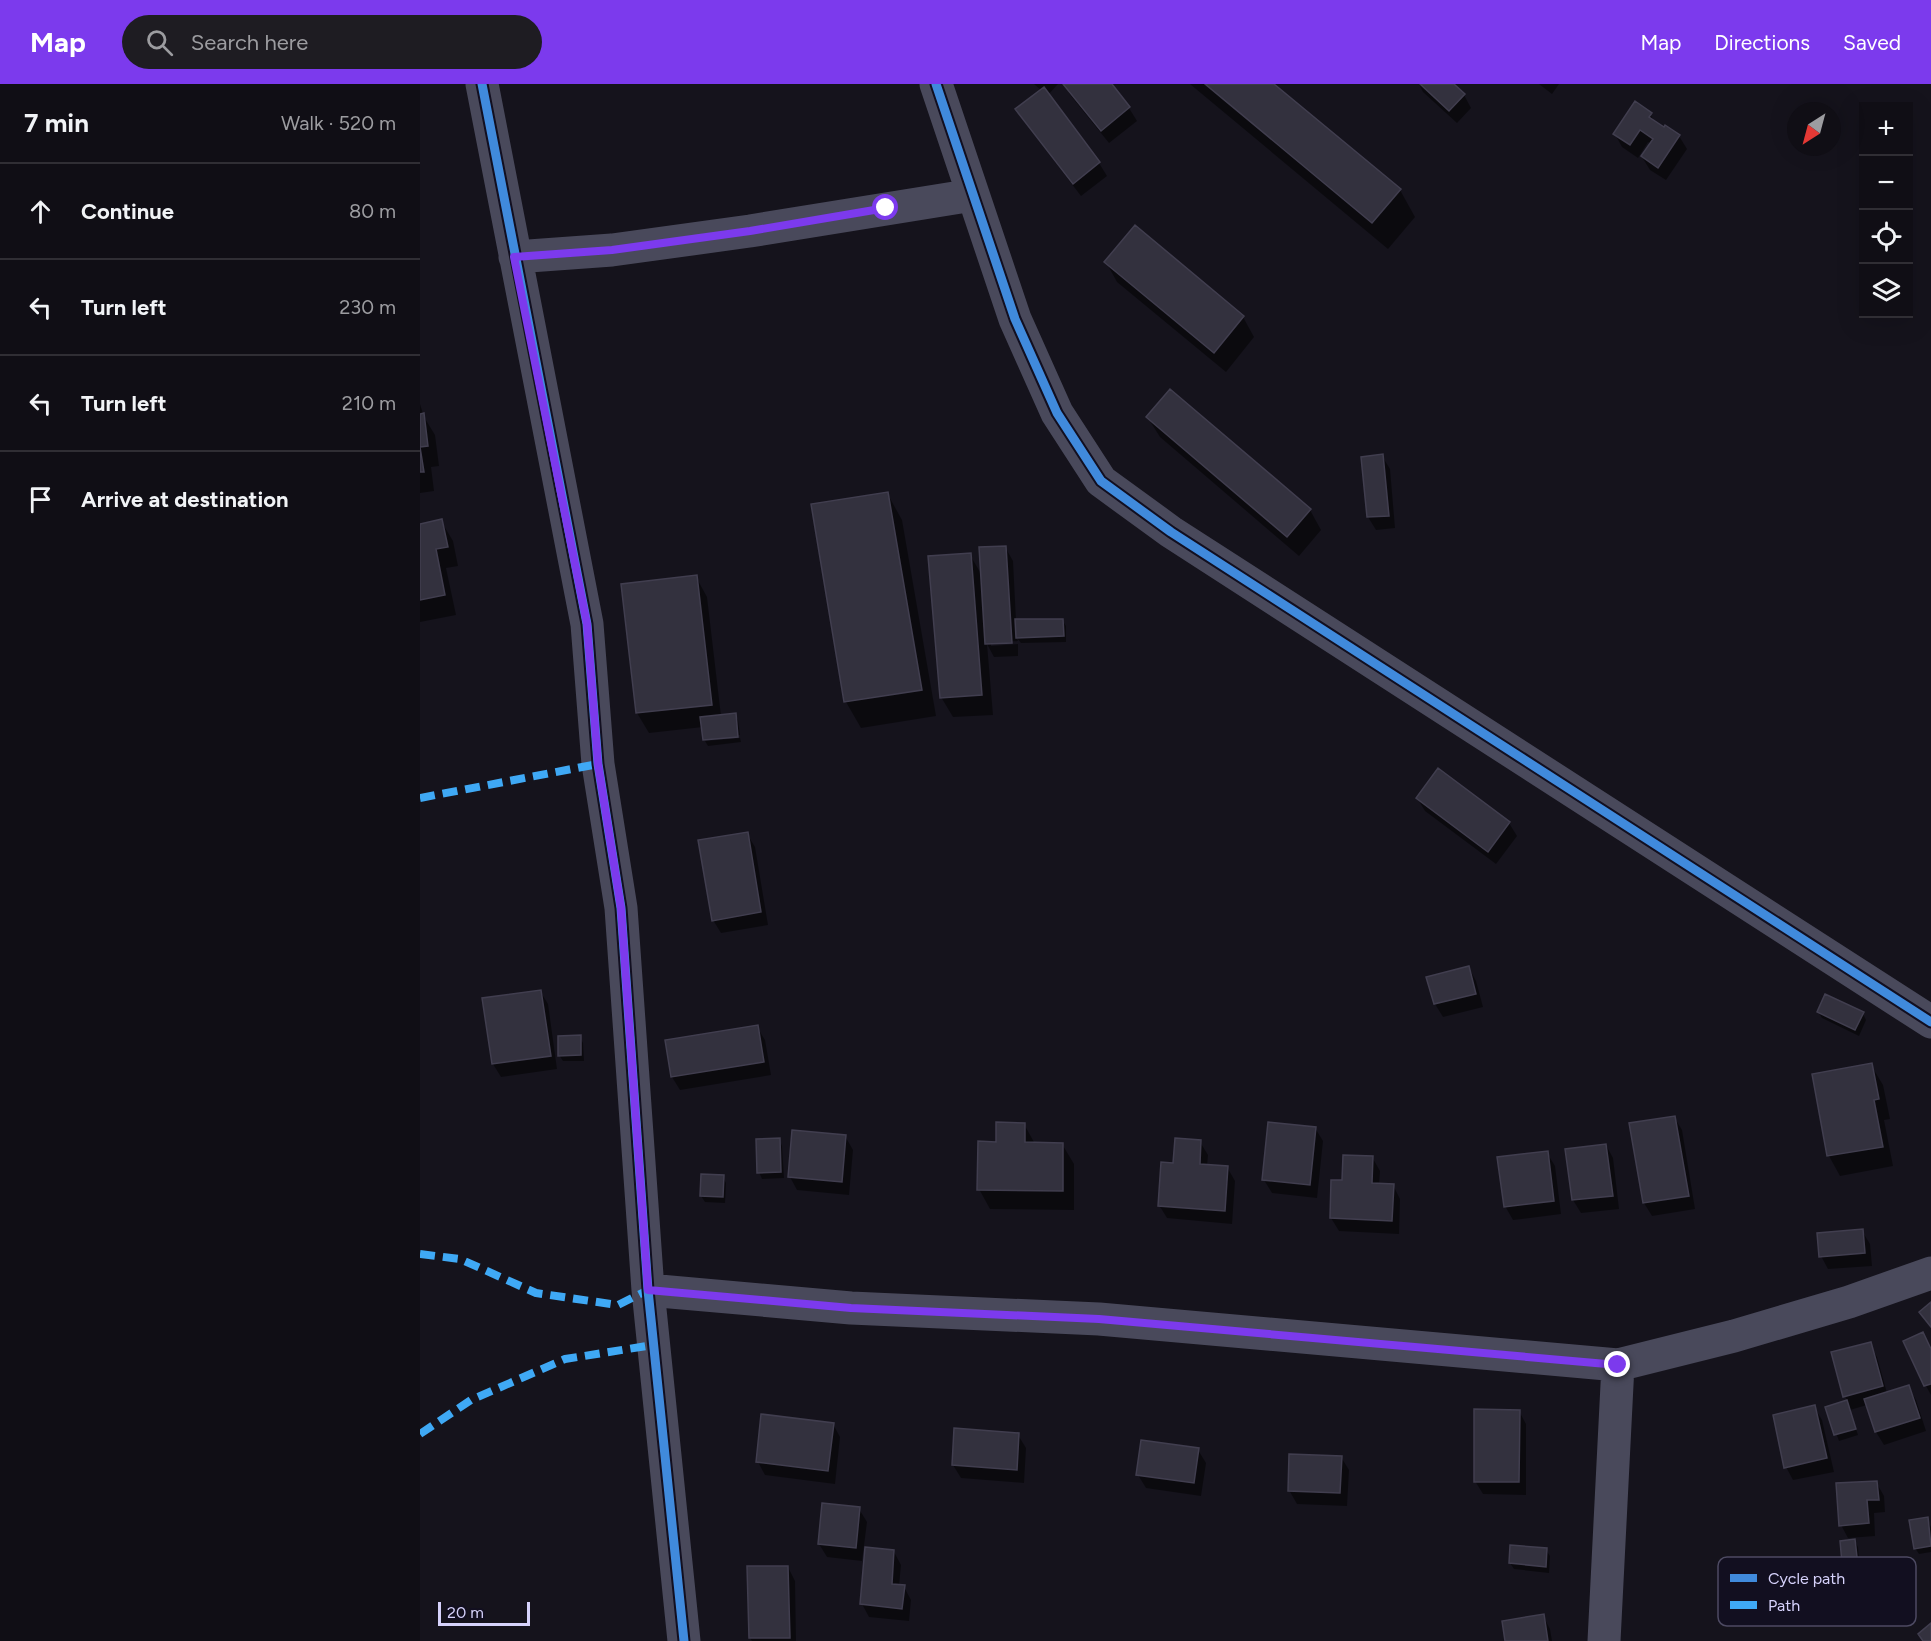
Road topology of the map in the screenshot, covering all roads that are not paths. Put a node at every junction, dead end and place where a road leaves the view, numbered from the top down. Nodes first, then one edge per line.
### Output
1 (482, 84) edge
2 (936, 84) edge
3 (974, 195) junction
4 (514, 257) junction
5 (1931, 1022) edge
6 (1931, 1273) edge
7 (648, 1290) junction
8 (1618, 1365) junction
9 (684, 1641) edge
10 (1604, 1641) edge

1 - 4 street
2 - 3 street
3 - 4 street
3 - 5 street
4 - 7 street
6 - 8 street
7 - 8 street
7 - 9 street
8 - 10 street

